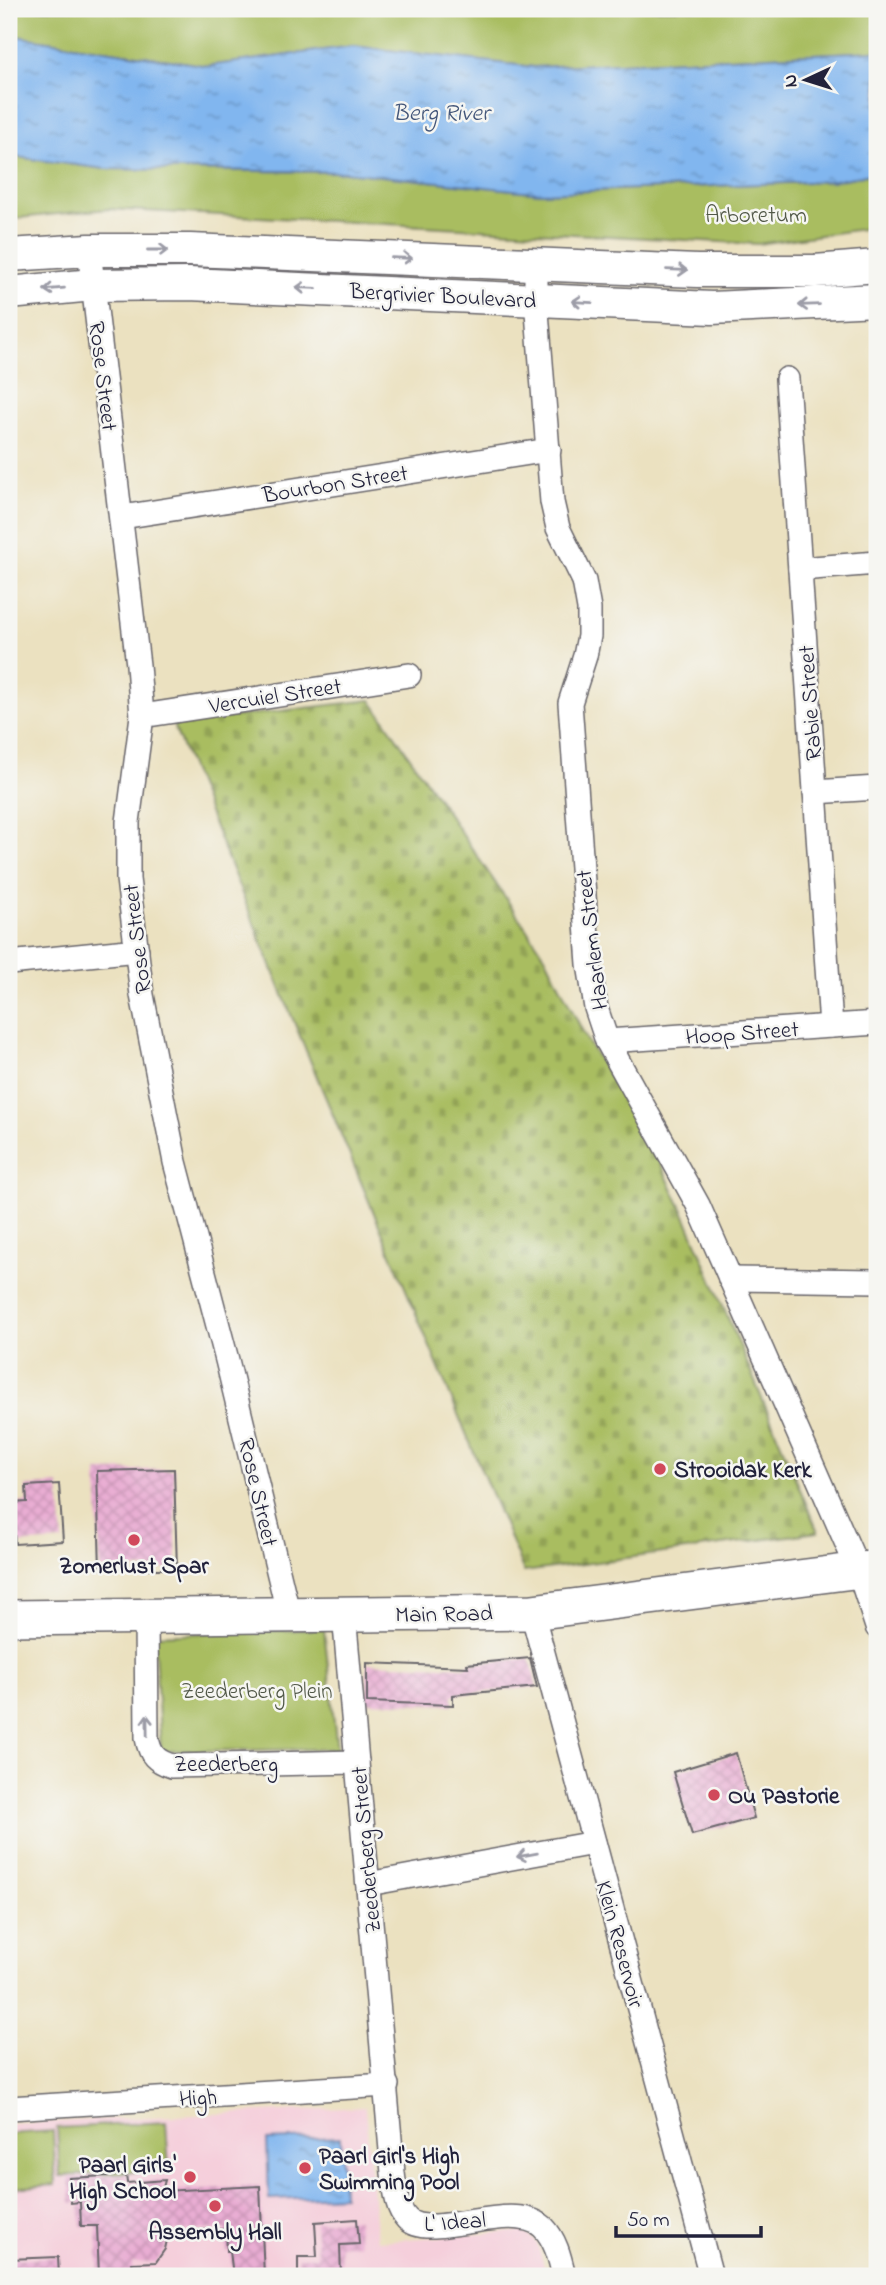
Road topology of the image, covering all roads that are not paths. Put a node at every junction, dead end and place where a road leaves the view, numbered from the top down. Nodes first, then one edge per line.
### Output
1 (89, 250) junction
2 (9, 255) edge
3 (536, 264) junction
4 (877, 266) edge
5 (93, 285) junction
6 (9, 293) edge
7 (536, 299) junction
8 (877, 300) edge
9 (787, 379) dead end
10 (549, 450) junction
11 (122, 517) junction
12 (877, 563) edge
13 (800, 569) junction
14 (409, 675) dead end
15 (142, 716) junction
16 (877, 788) edge
17 (815, 792) junction
18 (137, 950) junction
19 (9, 962) edge
20 (877, 1023) edge
21 (831, 1026) junction
22 (607, 1041) junction
23 (730, 1279) junction
24 (877, 1281) edge
25 (868, 1569) edge
26 (531, 1612) junction
27 (344, 1614) junction
28 (289, 1616) junction
29 (146, 1617) junction
30 (9, 1618) edge
31 (877, 1627) edge
32 (357, 1762) junction
33 (594, 1843) junction
34 (368, 1884) junction
35 (387, 2085) junction
36 (9, 2108) edge
37 (564, 2276) edge
38 (711, 2276) edge

1 - 2 street, Bergrivier Boulevard
1 -> 3 street, Bergrivier Boulevard
1 - 5 street, Rose Street
3 -> 4 street, Bergrivier Boulevard
3 - 7 street, Haarlem Street
5 -> 6 street, Bergrivier Boulevard
7 -> 5 street, Bergrivier Boulevard
5 - 11 street, Rose Street
8 -> 7 street, Bergrivier Boulevard
7 - 10 street, Haarlem Street
9 - 13 street, Rabie Street
10 - 11 street, Bourbon Street
10 - 22 street, Haarlem Street
11 - 15 street, Rose Street
12 - 13 street
13 - 17 street, Rabie Street
14 - 15 street, Vercuiel Street
15 - 18 street, Rose Street
16 - 17 street
17 - 21 street, Rabie Street
18 - 19 street
18 - 28 street, Rose Street
20 - 21 street, Hoop Street
21 - 22 street, Hoop Street
22 - 23 street, Haarlem Street
23 - 24 street
23 - 25 street, Haarlem Street
25 - 26 main road, Main Road
25 - 31 street, Haarlem Street
26 - 27 main road, Main Road
26 - 33 street, Klein Reservoir
27 - 28 main road, Main Road
27 - 32 street, Zeederberg Street
28 - 29 main road, Main Road
29 - 30 main road, Main Road
32 -> 29 street, Zeederberg
32 - 34 street, Zeederberg Street
33 -> 34 street
33 - 38 street, Klein Reservoir
34 - 35 street, Zeederberg Street
35 - 36 street, High
35 - 37 street, L' Ideal

